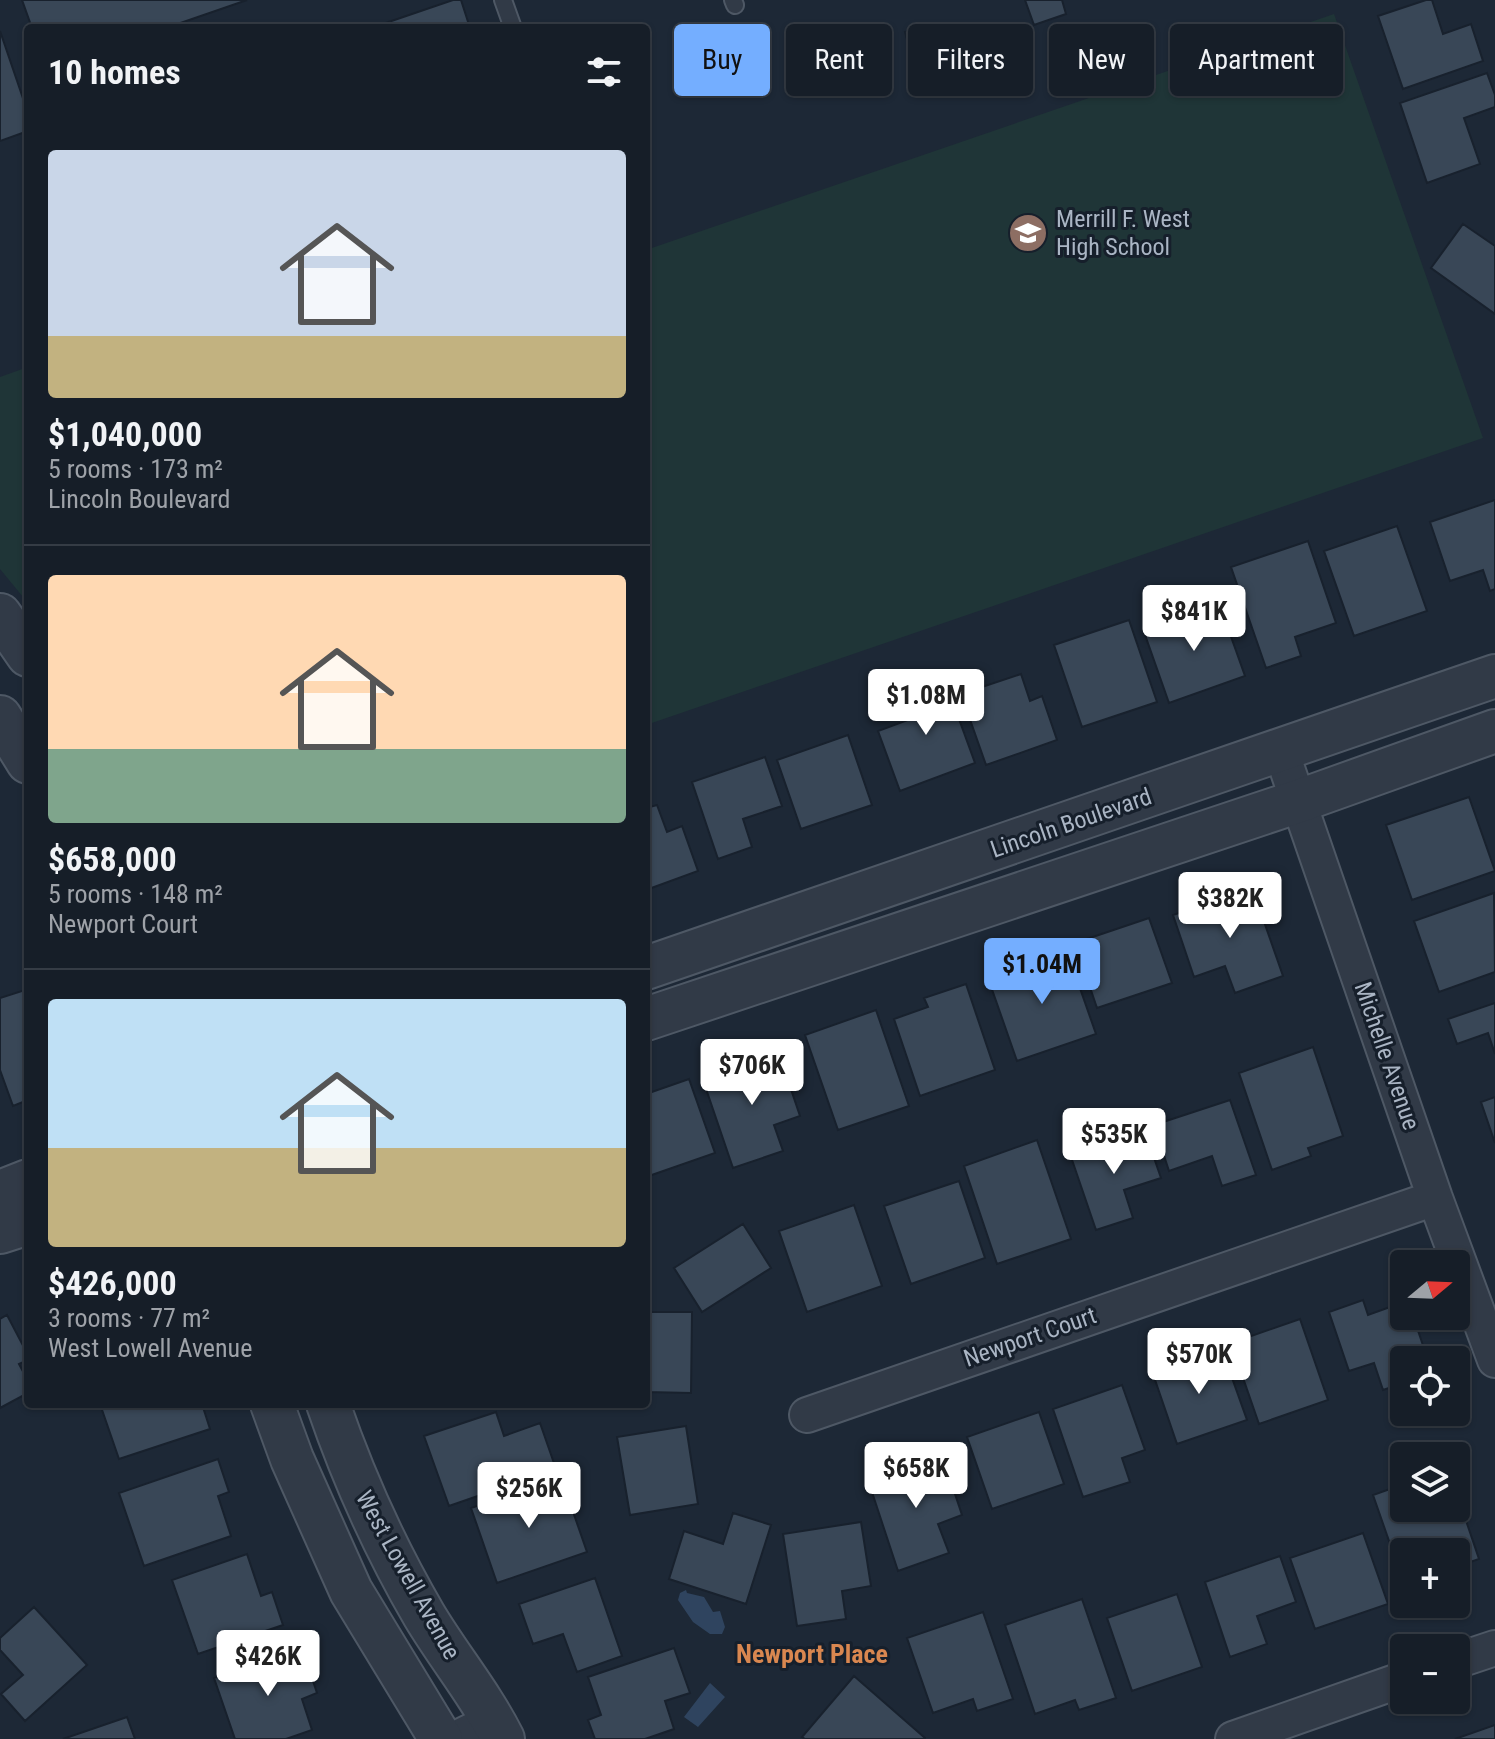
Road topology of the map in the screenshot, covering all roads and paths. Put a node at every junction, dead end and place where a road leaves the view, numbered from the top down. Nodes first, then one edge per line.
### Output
1 (503, 0) edge
2 (512, 24) edge
3 (0, 615) edge
4 (24, 649) edge
5 (1495, 676) edge
6 (0, 717) edge
7 (1495, 731) edge
8 (1281, 751) junction
9 (24, 756) edge
10 (1299, 801) junction
11 (650, 967) edge
12 (650, 1018) edge
13 (24, 1183) edge
14 (0, 1192) edge
15 (1435, 1198) junction
16 (24, 1224) edge
17 (0, 1232) edge
18 (1495, 1360) edge
19 (273, 1408) edge
20 (329, 1408) edge
21 (807, 1415) dead end
22 (1495, 1648) edge
23 (1470, 1656) edge
24 (1390, 1684) edge
25 (498, 1730) edge
26 (441, 1739) edge
27 (455, 1739) edge
28 (1233, 1739) edge

1 - 2 lane
3 - 4 street
5 - 8 street, Lincoln Boulevard
6 - 9 street
7 - 10 street, Lincoln Boulevard
8 - 10 street, Michelle Avenue
8 - 11 street, Lincoln Boulevard
10 - 12 street, Lincoln Boulevard
10 - 15 street, Michelle Avenue
13 - 14 street
15 - 18 street, Michelle Avenue
15 - 21 street, Newport Court
16 - 17 street
19 - 26 street
20 - 25 street, West Lowell Avenue
22 - 23 street
24 - 28 street
25 - 27 street

